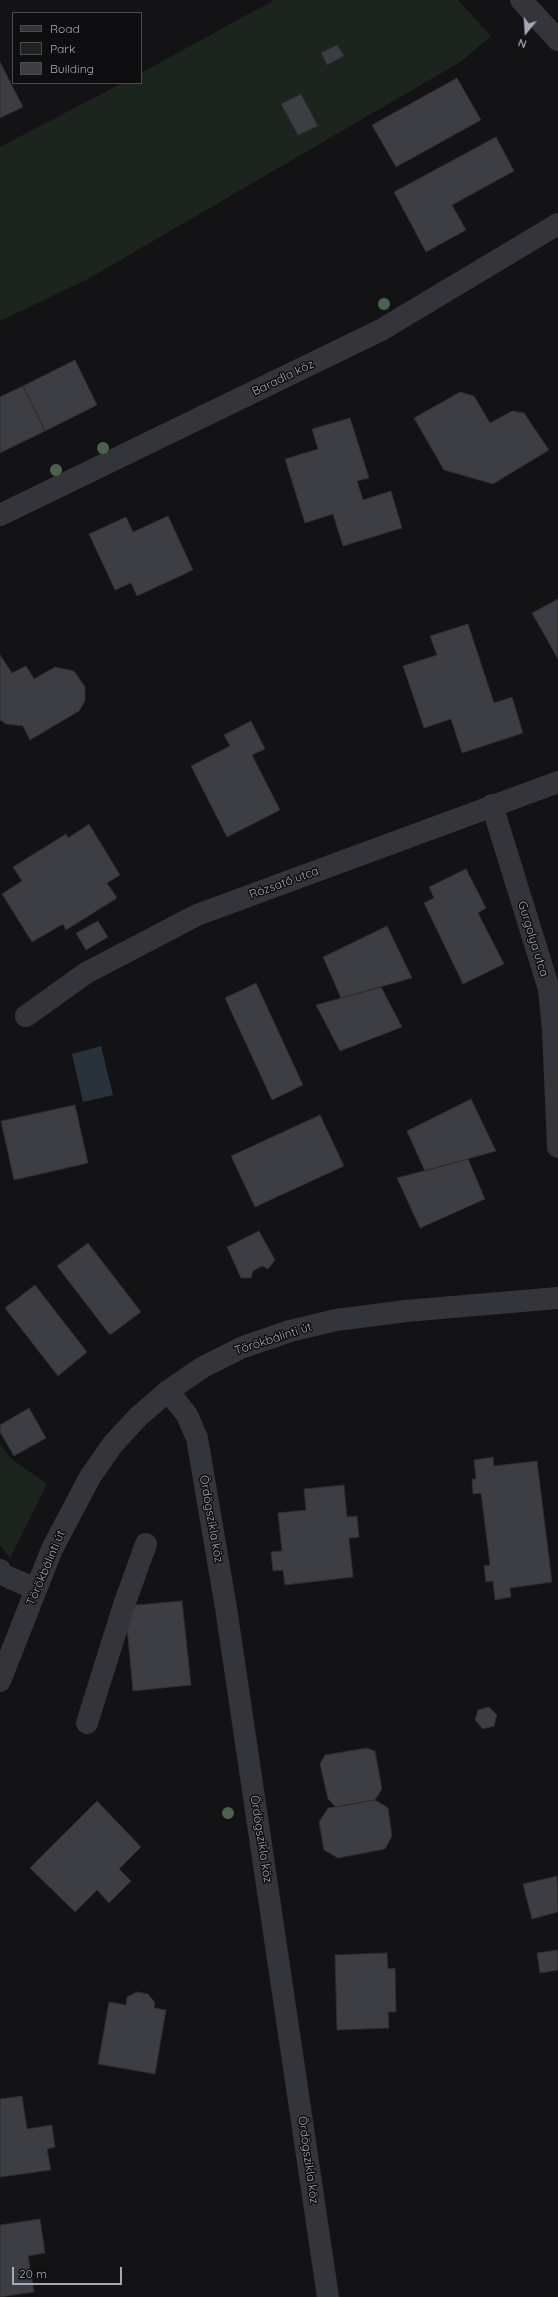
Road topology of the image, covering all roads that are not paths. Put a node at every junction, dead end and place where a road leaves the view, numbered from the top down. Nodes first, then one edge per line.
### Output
1 (521, 0) edge
2 (558, 40) edge
3 (558, 224) edge
4 (0, 515) edge
5 (558, 782) edge
6 (492, 806) junction
7 (26, 1016) dead end
8 (558, 1148) edge
9 (558, 1298) edge
10 (168, 1391) junction
11 (146, 1544) dead end
12 (0, 1570) edge
13 (36, 1589) junction
14 (0, 1681) edge
15 (87, 1723) dead end
16 (328, 2297) edge

1 - 2 street
3 - 4 street, Baradla köz
5 - 6 street, Rózsatő utca
6 - 7 street, Rózsatő utca
6 - 8 street, Gurgolya utca
9 - 10 street, Törökbálinti út
10 - 13 street, Törökbálinti út
10 - 16 street, Ördögszikla köz
11 - 15 street
12 - 13 street
13 - 14 street, Törökbálinti út

